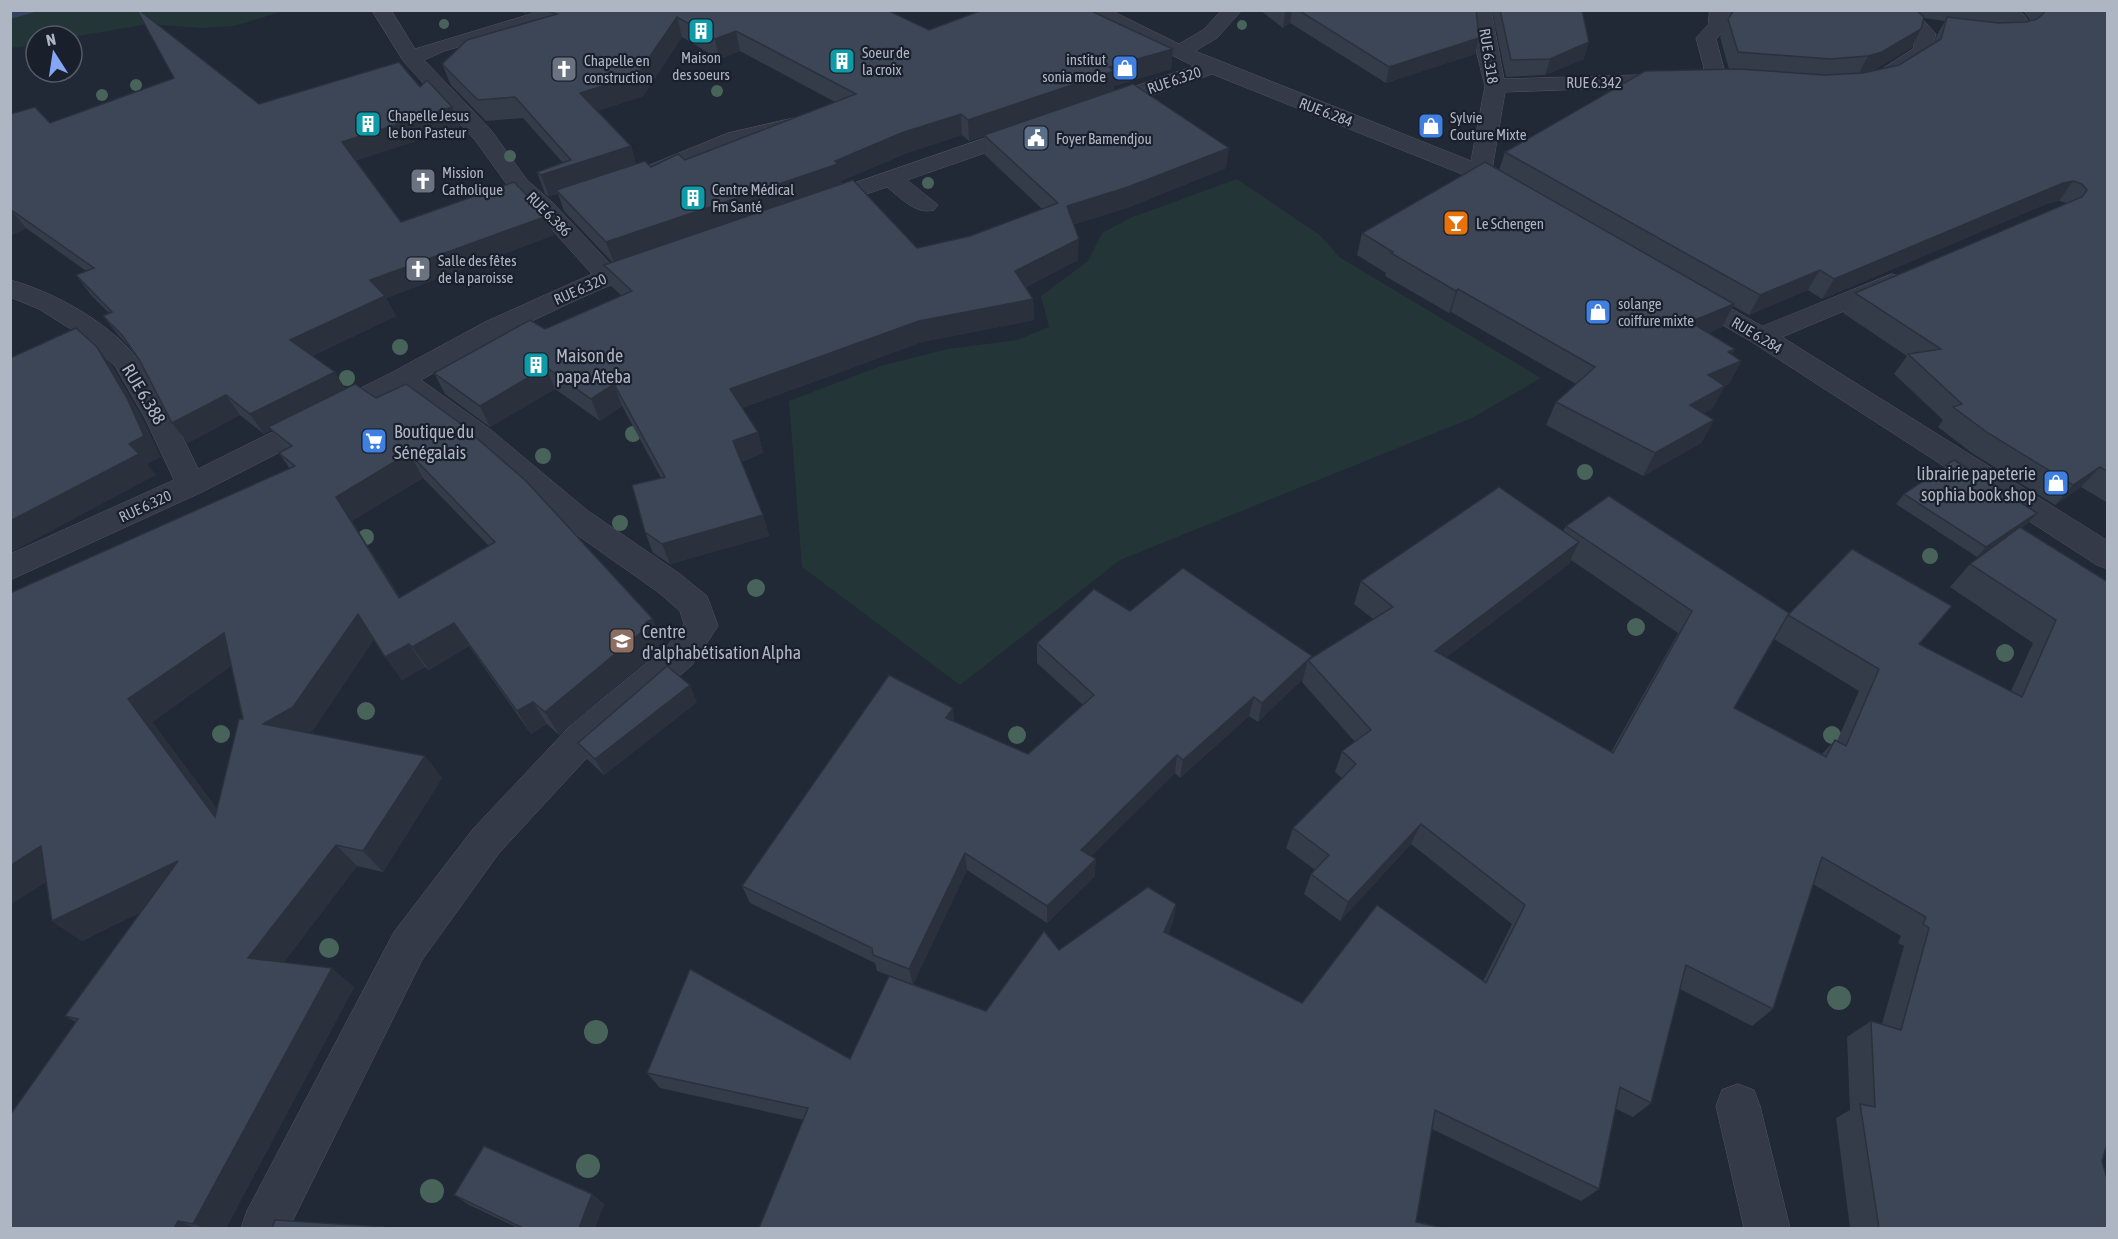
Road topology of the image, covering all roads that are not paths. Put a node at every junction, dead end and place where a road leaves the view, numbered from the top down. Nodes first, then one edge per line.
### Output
1 (381, 10) edge
2 (567, 10) edge
3 (1094, 10) edge
4 (1233, 10) edge
5 (1481, 10) edge
6 (1719, 10) edge
7 (2010, 10) edge
8 (1910, 18) edge
9 (1941, 29) edge
10 (1970, 32) edge
11 (1179, 52) junction
12 (411, 58) junction
13 (1212, 67) junction
14 (1707, 76) junction
15 (1729, 79) edge
16 (1861, 82) edge
17 (1495, 86) junction
18 (1078, 113) edge
19 (1045, 124) edge
20 (794, 125) edge
21 (1480, 173) junction
22 (890, 178) junction
23 (622, 184) edge
24 (567, 200) edge
25 (1530, 202) edge
26 (926, 205) dead end
27 (544, 207) junction
28 (799, 209) edge
29 (675, 252) edge
30 (1911, 274) edge
31 (608, 276) junction
32 (1671, 284) edge
33 (10, 288) edge
34 (1761, 336) junction
35 (401, 380) junction
36 (191, 485) junction
37 (2108, 558) edge
38 (10, 568) edge
39 (1738, 1106) dead end
40 (264, 1228) edge
41 (1767, 1228) edge

1 - 12 street, RUE 6.386
2 - 12 street
3 - 11 street, RUE 6.284
4 - 11 street
5 - 17 street, RUE 6.318
6 - 14 street
7 - 10 street
8 - 9 street
8 - 16 street
11 - 13 street, RUE 6.284
12 - 27 street, RUE 6.386
13 - 18 street, RUE 6.320
13 - 21 street, RUE 6.284
14 - 15 street, RUE 6.342
14 - 17 street, RUE 6.342
17 - 21 street, RUE 6.318
19 - 22 street
20 - 23 street
21 - 25 street, RUE 6.284
22 - 26 street
22 - 28 street
24 - 27 street
27 - 31 street, RUE 6.386
29 - 31 street, RUE 6.320
30 - 34 street
31 - 35 street, RUE 6.320
32 - 34 street, RUE 6.284
33 - 36 street, RUE 6.388
34 - 37 street, RUE 6.284
35 - 36 street, RUE 6.320
35 - 40 street
36 - 38 street, RUE 6.320
39 - 41 street

